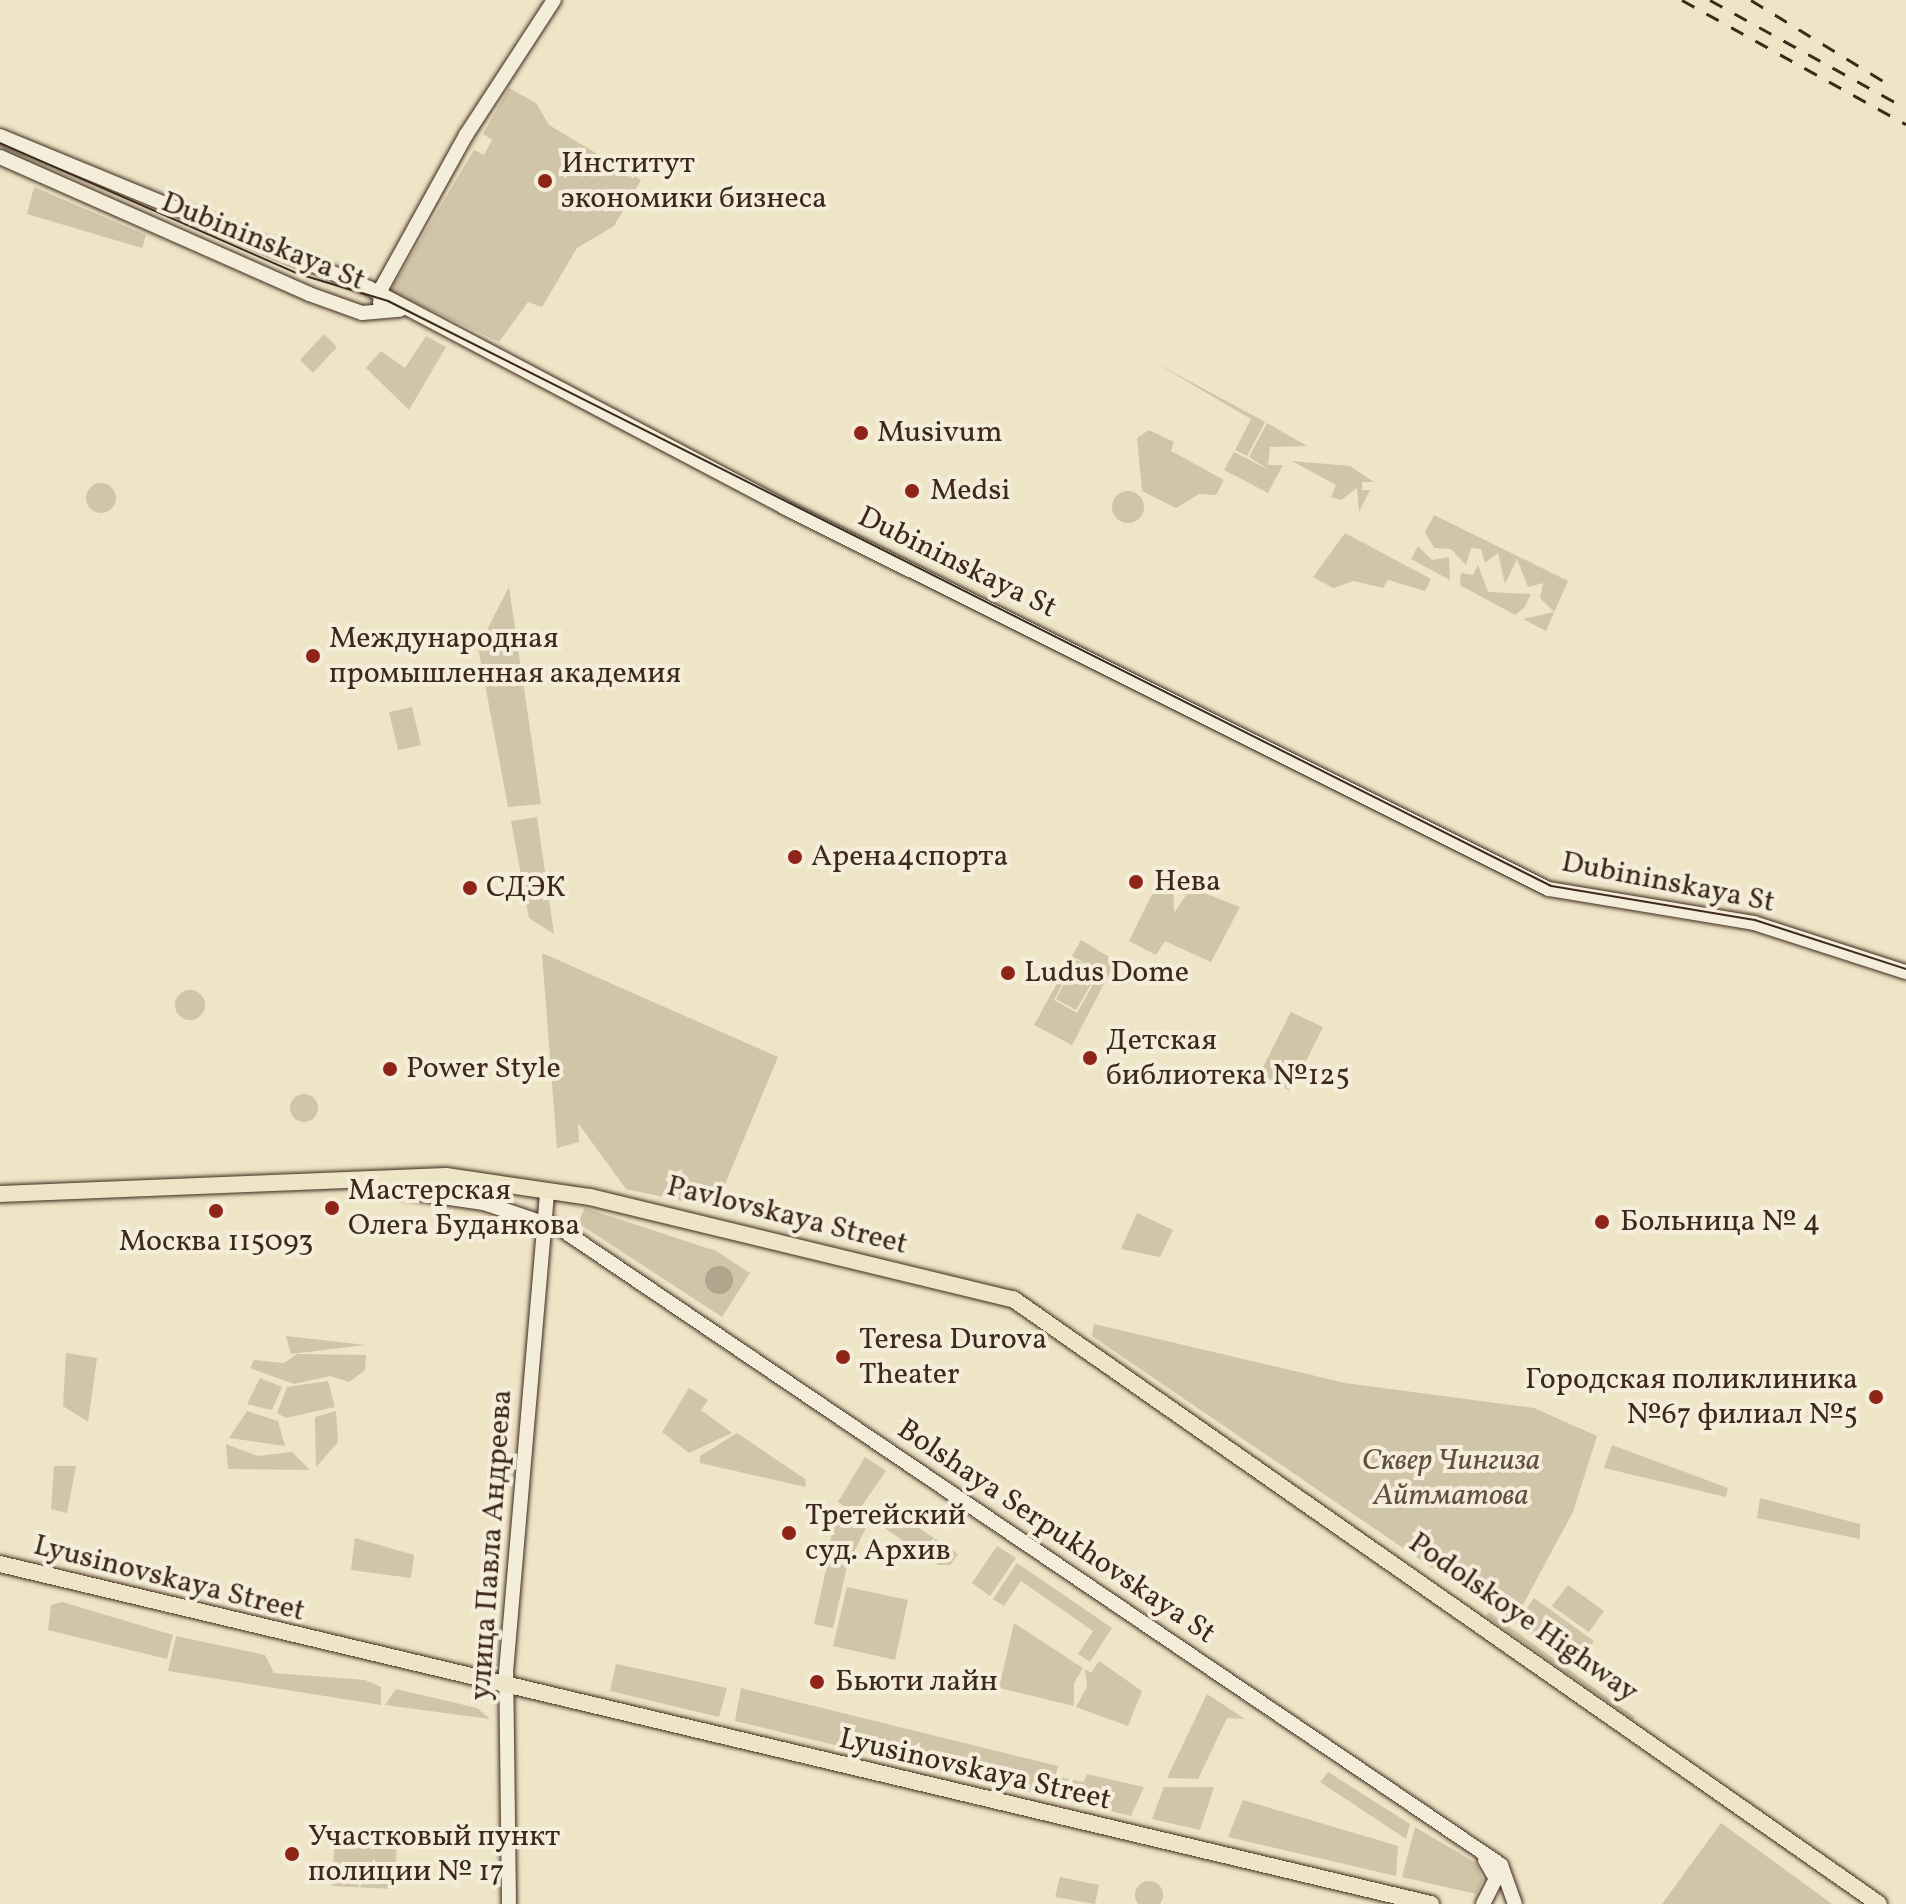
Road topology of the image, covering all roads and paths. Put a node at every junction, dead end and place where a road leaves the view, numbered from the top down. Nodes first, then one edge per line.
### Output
1 (554, 0) edge
2 (0, 136) edge
3 (0, 157) edge
4 (381, 290) junction
5 (400, 310) junction
6 (379, 313) junction
7 (1906, 972) edge
8 (263, 1180) junction
9 (547, 1191) junction
10 (0, 1194) edge
11 (544, 1221) junction
12 (1013, 1299) joint
13 (0, 1564) edge
14 (507, 1689) junction
15 (1480, 1854) junction
16 (509, 1904) edge
17 (1431, 1904) edge
18 (1483, 1904) edge
19 (1515, 1904) edge
20 (1879, 1904) edge

1 - 4 street
2 - 4 street
3 - 6 street, Dubininskaya St
4 - 5 street
4 - 6 street
5 - 6 street, Dubininskaya St
5 - 7 street, Dubininskaya St
8 - 9 main road, Pavlovskaya Street
8 - 10 main road, Pavlovskaya Street
8 - 11 street
9 - 11 street, улица Павла Андреева
9 - 12 main road, Pavlovskaya Street
11 - 14 street, улица Павла Андреева
11 - 15 street, Bolshaya Serpukhovskaya St
12 - 20 main road, Podolskoye Highway
13 - 14 main road, Lyusinovskaya Street
14 - 16 street, улица Павла Андреева
14 - 17 main road, Lyusinovskaya Street
15 - 18 street
15 - 19 street, Bolshaya Serpukhovskaya St

